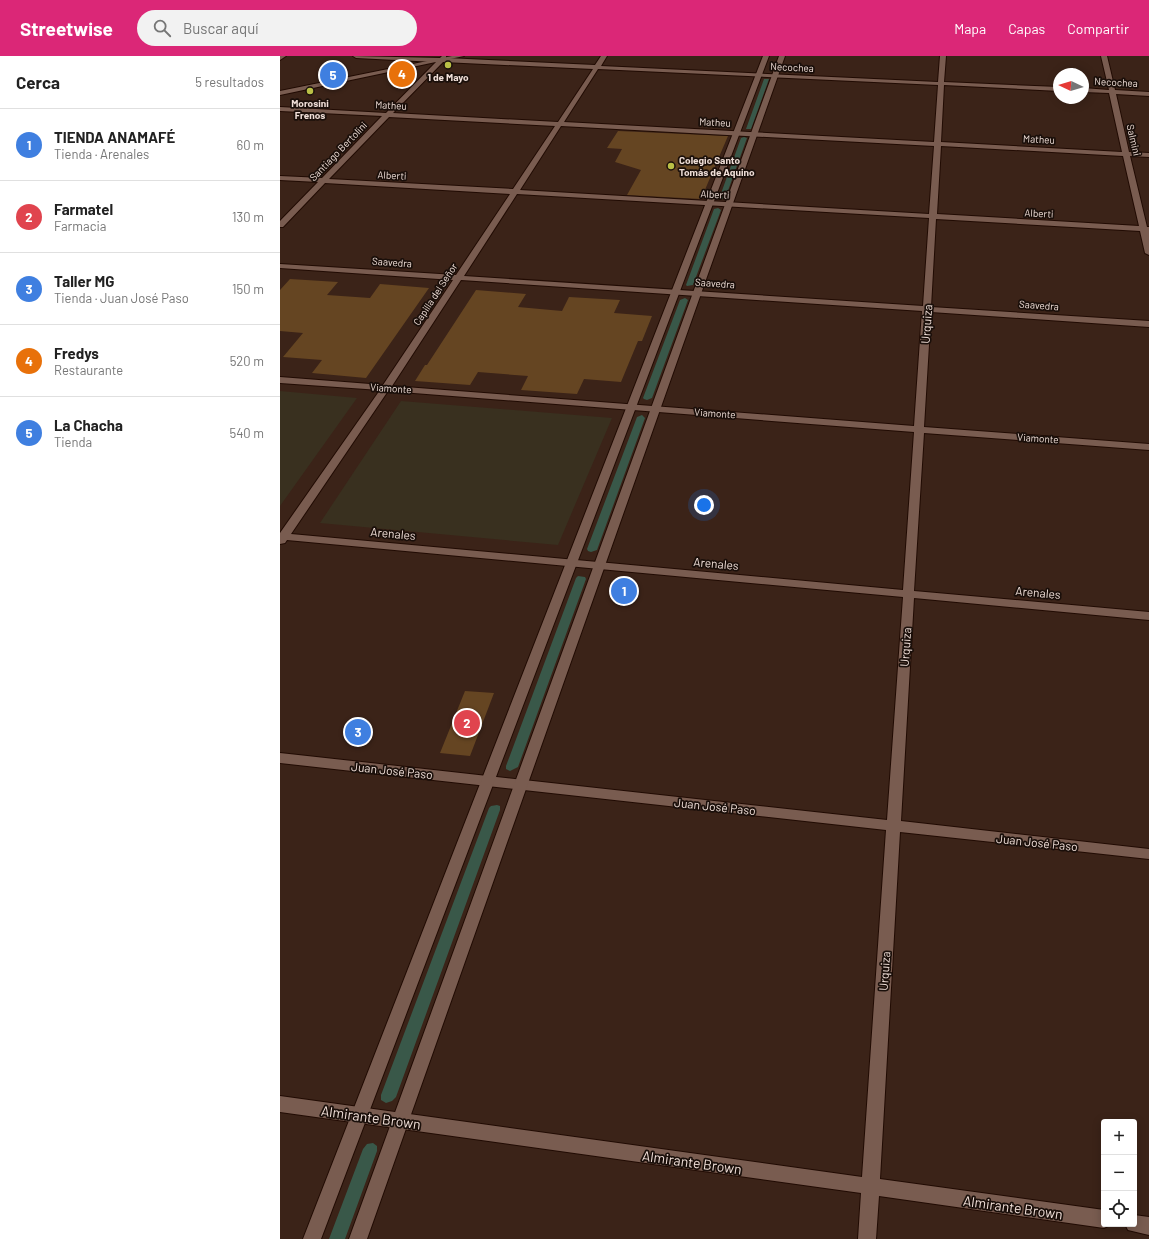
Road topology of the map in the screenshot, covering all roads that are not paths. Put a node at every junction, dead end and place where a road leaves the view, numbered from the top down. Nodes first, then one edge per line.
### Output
1 (282, 56) edge
2 (356, 56) edge
3 (461, 56) edge
4 (604, 56) edge
5 (766, 56) edge
6 (782, 56) edge
7 (943, 56) edge
8 (1104, 56) edge
9 (280, 58) edge
10 (443, 58) edge
11 (598, 68) junction
12 (759, 75) junction
13 (775, 76) junction
14 (941, 84) junction
15 (1053, 89) edge
16 (1089, 90) edge
17 (1112, 92) junction
18 (280, 93) edge
19 (1149, 94) edge
20 (280, 109) edge
21 (388, 114) junction
22 (561, 124) junction
23 (736, 133) junction
24 (754, 134) junction
25 (937, 144) junction
26 (1127, 154) junction
27 (1149, 155) edge
28 (280, 178) edge
29 (324, 180) junction
30 (516, 192) junction
31 (709, 203) junction
32 (729, 204) junction
33 (932, 216) junction
34 (280, 225) edge
35 (1146, 229) edge
36 (1149, 253) edge
37 (280, 266) edge
38 (459, 278) junction
39 (675, 292) junction
40 (697, 293) junction
41 (927, 309) junction
42 (1149, 324) edge
43 (280, 380) edge
44 (386, 388) junction
45 (631, 407) junction
46 (656, 409) junction
47 (919, 429) junction
48 (1149, 447) edge
49 (281, 538) edge
50 (572, 562) junction
51 (600, 565) junction
52 (908, 593) junction
53 (1149, 616) edge
54 (280, 758) edge
55 (488, 780) junction
56 (521, 784) junction
57 (894, 826) junction
58 (1149, 854) edge
59 (280, 1104) edge
60 (359, 1115) junction
61 (401, 1121) junction
62 (871, 1187) junction
63 (1101, 1220) edge
64 (1137, 1224) edge
65 (1149, 1226) edge
66 (312, 1239) edge
67 (358, 1239) edge
68 (867, 1239) edge

1 - 9 street
2 - 10 street, Necochea
3 - 10 street
4 - 11 street, Capilla del Señor
5 - 12 street
6 - 13 street
7 - 14 street, Urquiza
8 - 17 street, Salmini
10 - 11 street, Necochea
10 - 18 street
10 - 21 street, Santiago Bertolini
11 - 12 street, Necochea
11 - 22 street, Capilla del Señor
12 - 13 street, Necochea
12 - 23 street
13 - 14 street, Necochea
13 - 24 street
14 - 15 street, Necochea
14 - 25 street, Urquiza
16 - 17 street, Necochea
17 - 19 street, Necochea
17 - 26 street, Salmini
20 - 21 street, Matheu
21 - 22 street, Matheu
21 - 29 street, Santiago Bertolini
22 - 23 street, Matheu
22 - 30 street, Capilla del Señor
23 - 24 street, Matheu
23 - 31 street
24 - 25 street, Matheu
24 - 32 street
25 - 26 street, Matheu
25 - 33 street, Urquiza
26 - 27 street, Matheu
26 - 35 street, Salmini
28 - 29 street, Alberti
29 - 30 street, Alberti
29 - 34 street, Santiago Bertolini
30 - 31 street, Alberti
30 - 38 street, Capilla del Señor
31 - 32 street, Alberti
31 - 39 street
32 - 33 street, Alberti
32 - 40 street
33 - 35 street, Alberti
33 - 41 street, Urquiza
35 - 36 street, Salmini
37 - 38 street, Saavedra
38 - 39 street, Saavedra
38 - 44 street, Capilla del Señor
39 - 40 street, Saavedra
39 - 45 street
40 - 41 street, Saavedra
40 - 46 street
41 - 42 street, Saavedra
41 - 47 street, Urquiza
43 - 44 street, Viamonte
44 - 45 street, Viamonte
44 - 49 street, Capilla del Señor
45 - 46 street, Viamonte
45 - 50 street
46 - 47 street, Viamonte
46 - 51 street
47 - 48 street, Viamonte
47 - 52 street, Urquiza
49 - 50 street, Arenales
50 - 51 street, Arenales
50 - 55 street
51 - 52 street, Arenales
51 - 56 street
52 - 53 street, Arenales
52 - 57 street, Urquiza
54 - 55 street, Juan José Paso
55 - 56 street, Juan José Paso
55 - 60 street
56 - 57 street, Juan José Paso
56 - 61 street
57 - 58 street, Juan José Paso
57 - 62 street, Urquiza
59 - 60 street, Almirante Brown
60 - 61 street, Almirante Brown
60 - 66 street
61 - 62 street, Almirante Brown
61 - 67 street
62 - 63 street, Almirante Brown
62 - 68 street, Urquiza
64 - 65 street

